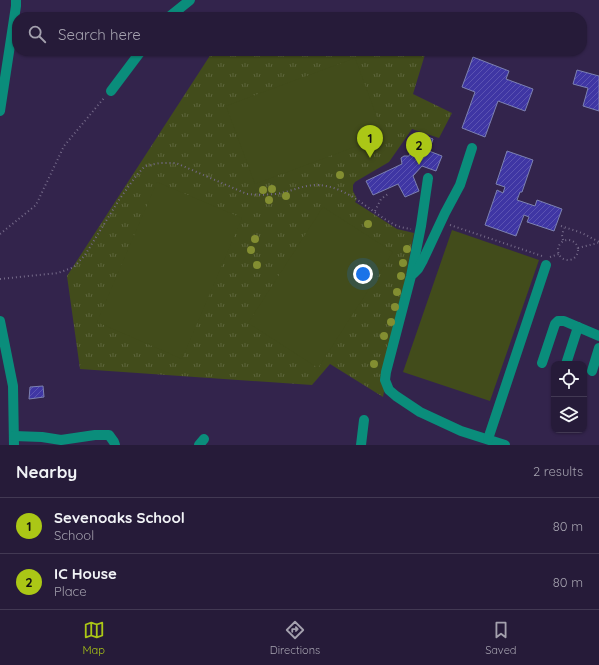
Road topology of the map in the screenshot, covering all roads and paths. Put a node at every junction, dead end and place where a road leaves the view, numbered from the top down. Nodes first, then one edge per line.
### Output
1 (16, 0) edge
2 (190, 0) edge
3 (15, 12) edge
4 (175, 12) edge
5 (12, 32) edge
6 (137, 56) edge
7 (110, 90) joint
8 (0, 111) edge
9 (472, 148) dead end
10 (428, 178) dead end
11 (388, 194) dead end
12 (375, 211) junction
13 (448, 224) dead end
14 (416, 231) dead end
15 (0, 234) edge
16 (563, 240) junction
17 (599, 242) edge
18 (578, 248) junction
19 (558, 254) junction
20 (546, 264) dead end
21 (411, 276) junction
22 (0, 279) edge
23 (0, 321) edge
24 (578, 327) junction
25 (599, 336) edge
26 (599, 348) edge
27 (567, 361) edge
28 (542, 363) dead end
29 (592, 371) dead end
30 (364, 420) dead end
31 (488, 439) junction
32 (14, 440) edge
33 (115, 445) edge
34 (361, 445) edge
35 (505, 445) edge

1 - 3 street
2 - 4 street
5 - 8 street
6 - 7 street
7 - 15 path
9 - 21 street
10 - 21 street
11 - 12 path
12 - 14 path
12 - 22 path
13 - 19 path
16 - 17 path
16 - 18 path
16 - 19 path
17 - 18 path
18 - 19 path
20 - 31 street
21 - 31 street
23 - 32 street
24 - 25 street
24 - 27 street
24 - 28 street
26 - 29 street
30 - 34 street
31 - 35 street
32 - 33 street

